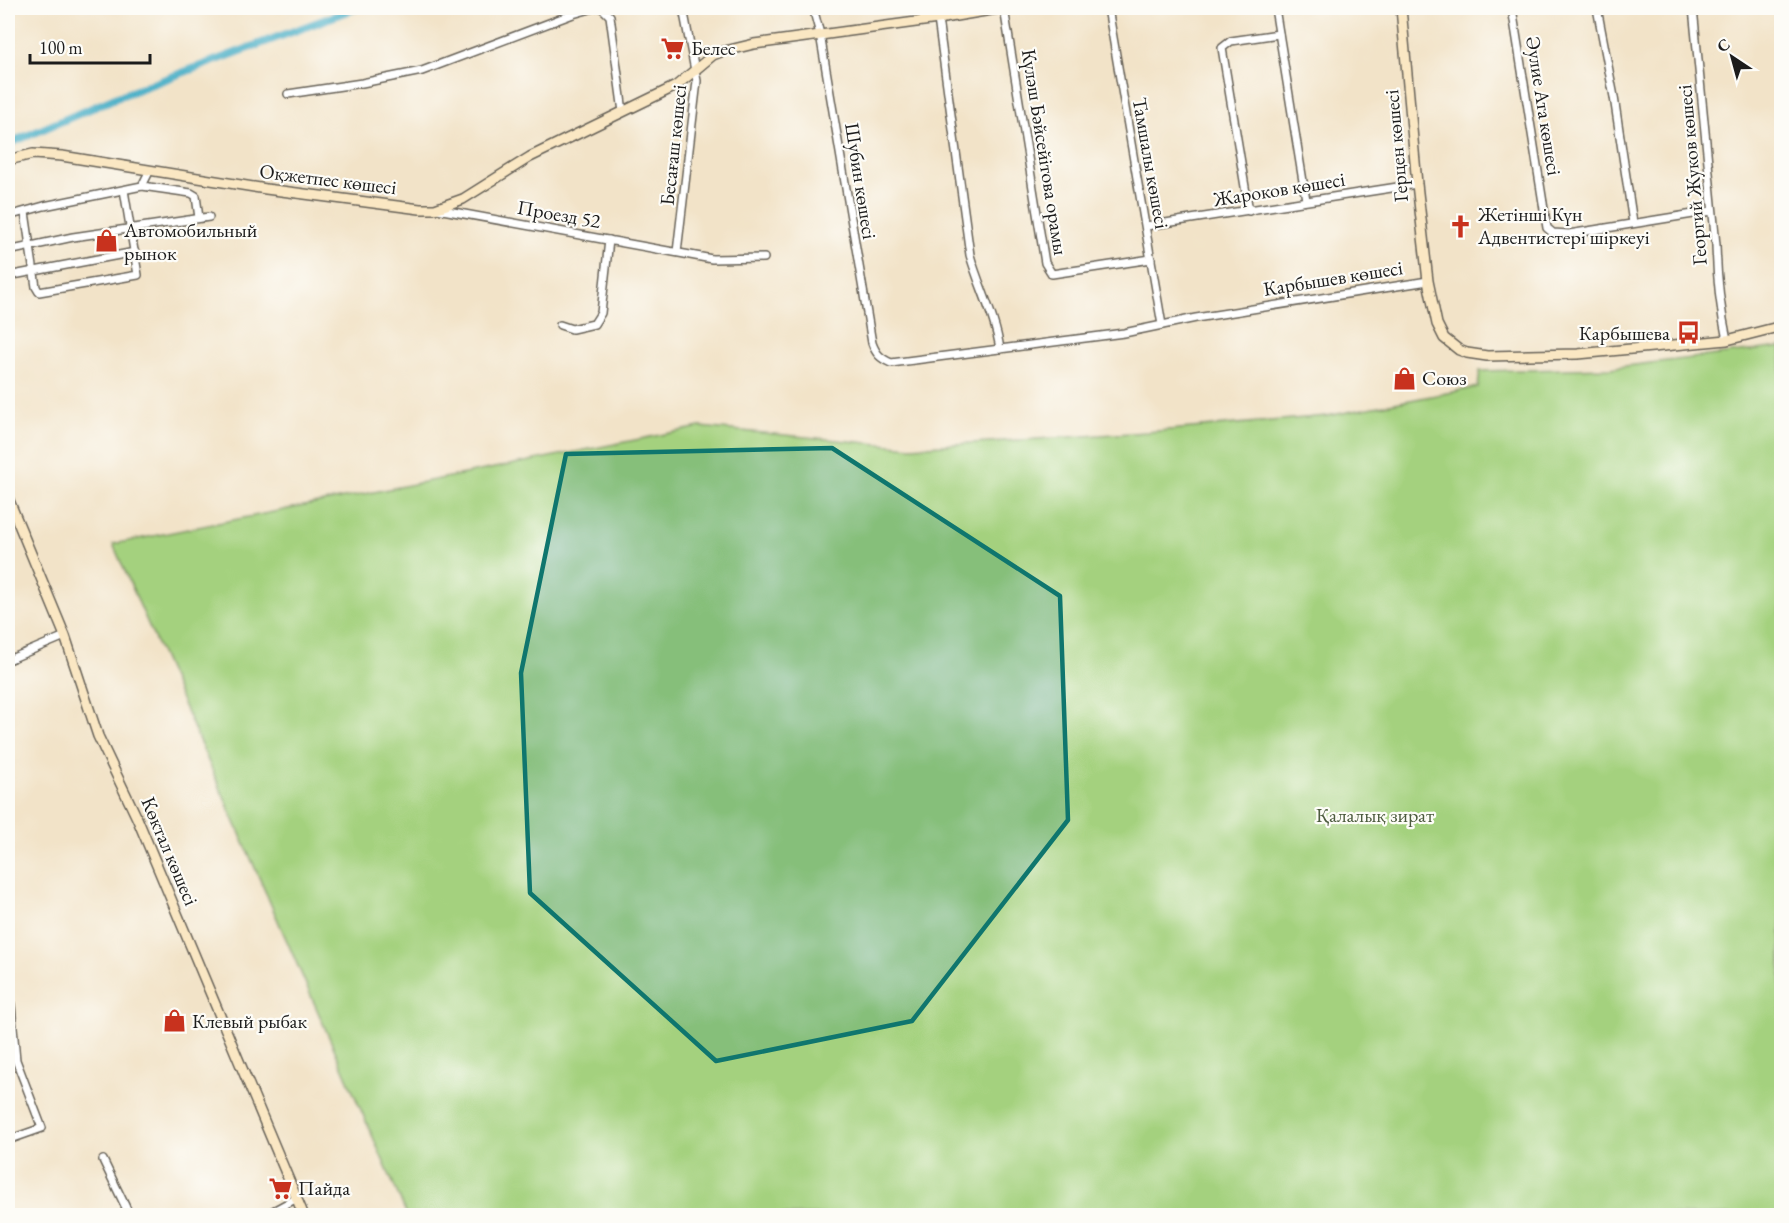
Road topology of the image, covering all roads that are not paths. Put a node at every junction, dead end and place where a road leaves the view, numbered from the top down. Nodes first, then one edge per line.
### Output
1 (594, 8) edge
2 (602, 8) edge
3 (683, 8) edge
4 (813, 8) edge
5 (1004, 8) edge
6 (1108, 8) edge
7 (1275, 8) edge
8 (1401, 8) edge
9 (1512, 8) edge
10 (1597, 8) edge
11 (1693, 8) edge
12 (938, 19) junction
13 (820, 34) junction
14 (1279, 34) junction
15 (696, 70) junction
16 (288, 94) dead end
17 (623, 112) junction
18 (8, 160) edge
19 (149, 171) junction
20 (1417, 184) junction
21 (142, 186) junction
22 (124, 190) junction
23 (1306, 200) junction
24 (435, 209) junction
25 (1249, 211) junction
26 (1712, 211) junction
27 (24, 212) junction
28 (8, 216) edge
29 (209, 217) dead end
30 (199, 218) junction
31 (1633, 223) junction
32 (1146, 226) junction
33 (132, 229) junction
34 (609, 240) junction
35 (29, 246) junction
36 (8, 251) edge
37 (135, 252) junction
38 (677, 252) junction
39 (764, 258) dead end
40 (1151, 259) junction
41 (33, 272) junction
42 (8, 276) edge
43 (1428, 281) junction
44 (1162, 325) junction
45 (560, 326) dead end
46 (1782, 326) edge
47 (1727, 340) junction
48 (1000, 349) junction
49 (880, 358) joint
50 (8, 498) edge
51 (65, 636) junction
52 (8, 660) edge
53 (8, 995) edge
54 (8, 1140) edge
55 (103, 1160) dead end
56 (297, 1198) junction
57 (130, 1215) edge
58 (264, 1215) edge
59 (304, 1215) edge

1 - 16 street
2 - 17 street
3 - 15 street, Бесағаш көшесі
4 - 13 street, Шубин көшесі
5 - 12 street, Оқжетпес көшесі
5 - 40 street, Күләш Бәйсейітова орамы
6 - 32 street, Тамшалы көшесі
7 - 14 street
8 - 20 street, Герцен көшесі
9 - 31 street, Әулие Ата көшесі
10 - 31 street
11 - 26 street, Георгий Жуков көшесі
12 - 13 street, Оқжетпес көшесі
12 - 48 street
13 - 15 street, Оқжетпес көшесі
13 - 49 street, Шубин көшесі
14 - 23 street
14 - 25 street
15 - 17 street, Оқжетпес көшесі
15 - 38 street, Бесағаш көшесі
17 - 24 street, Оқжетпес көшесі
18 - 19 street, Оқжетпес көшесі
19 - 21 street
19 - 24 street, Оқжетпес көшесі
20 - 23 street, Жароков көшесі
20 - 43 street, Герцен көшесі
21 - 22 street
21 - 30 street
22 - 27 street
22 - 33 street
23 - 25 street, Жароков көшесі
24 - 34 street, Проезд 52
25 - 32 street, Жароков көшесі
26 - 31 street, Әулие Ата көшесі
26 - 47 street, Георгий Жуков көшесі
27 - 28 street
27 - 35 street
29 - 30 street
30 - 33 street
32 - 40 street, Тамшалы көшесі
33 - 35 street
33 - 37 street
34 - 38 street, Проезд 52
34 - 45 street
35 - 36 street
35 - 41 street
37 - 41 street
37 - 41 street
38 - 39 street, Проезд 52
40 - 44 street, Тамшалы көшесі
41 - 42 street
43 - 44 street, Карбышев көшесі
43 - 47 street, Карбышев көшесі
44 - 48 street, Карбышев көшесі
46 - 47 street, Карбышев көшесі
48 - 49 street, Карбышев көшесі
50 - 51 street, Көктал көшесі
51 - 52 street
51 - 56 street, Көктал көшесі
53 - 54 street
55 - 57 street
56 - 58 street
56 - 59 street, Көктал көшесі

